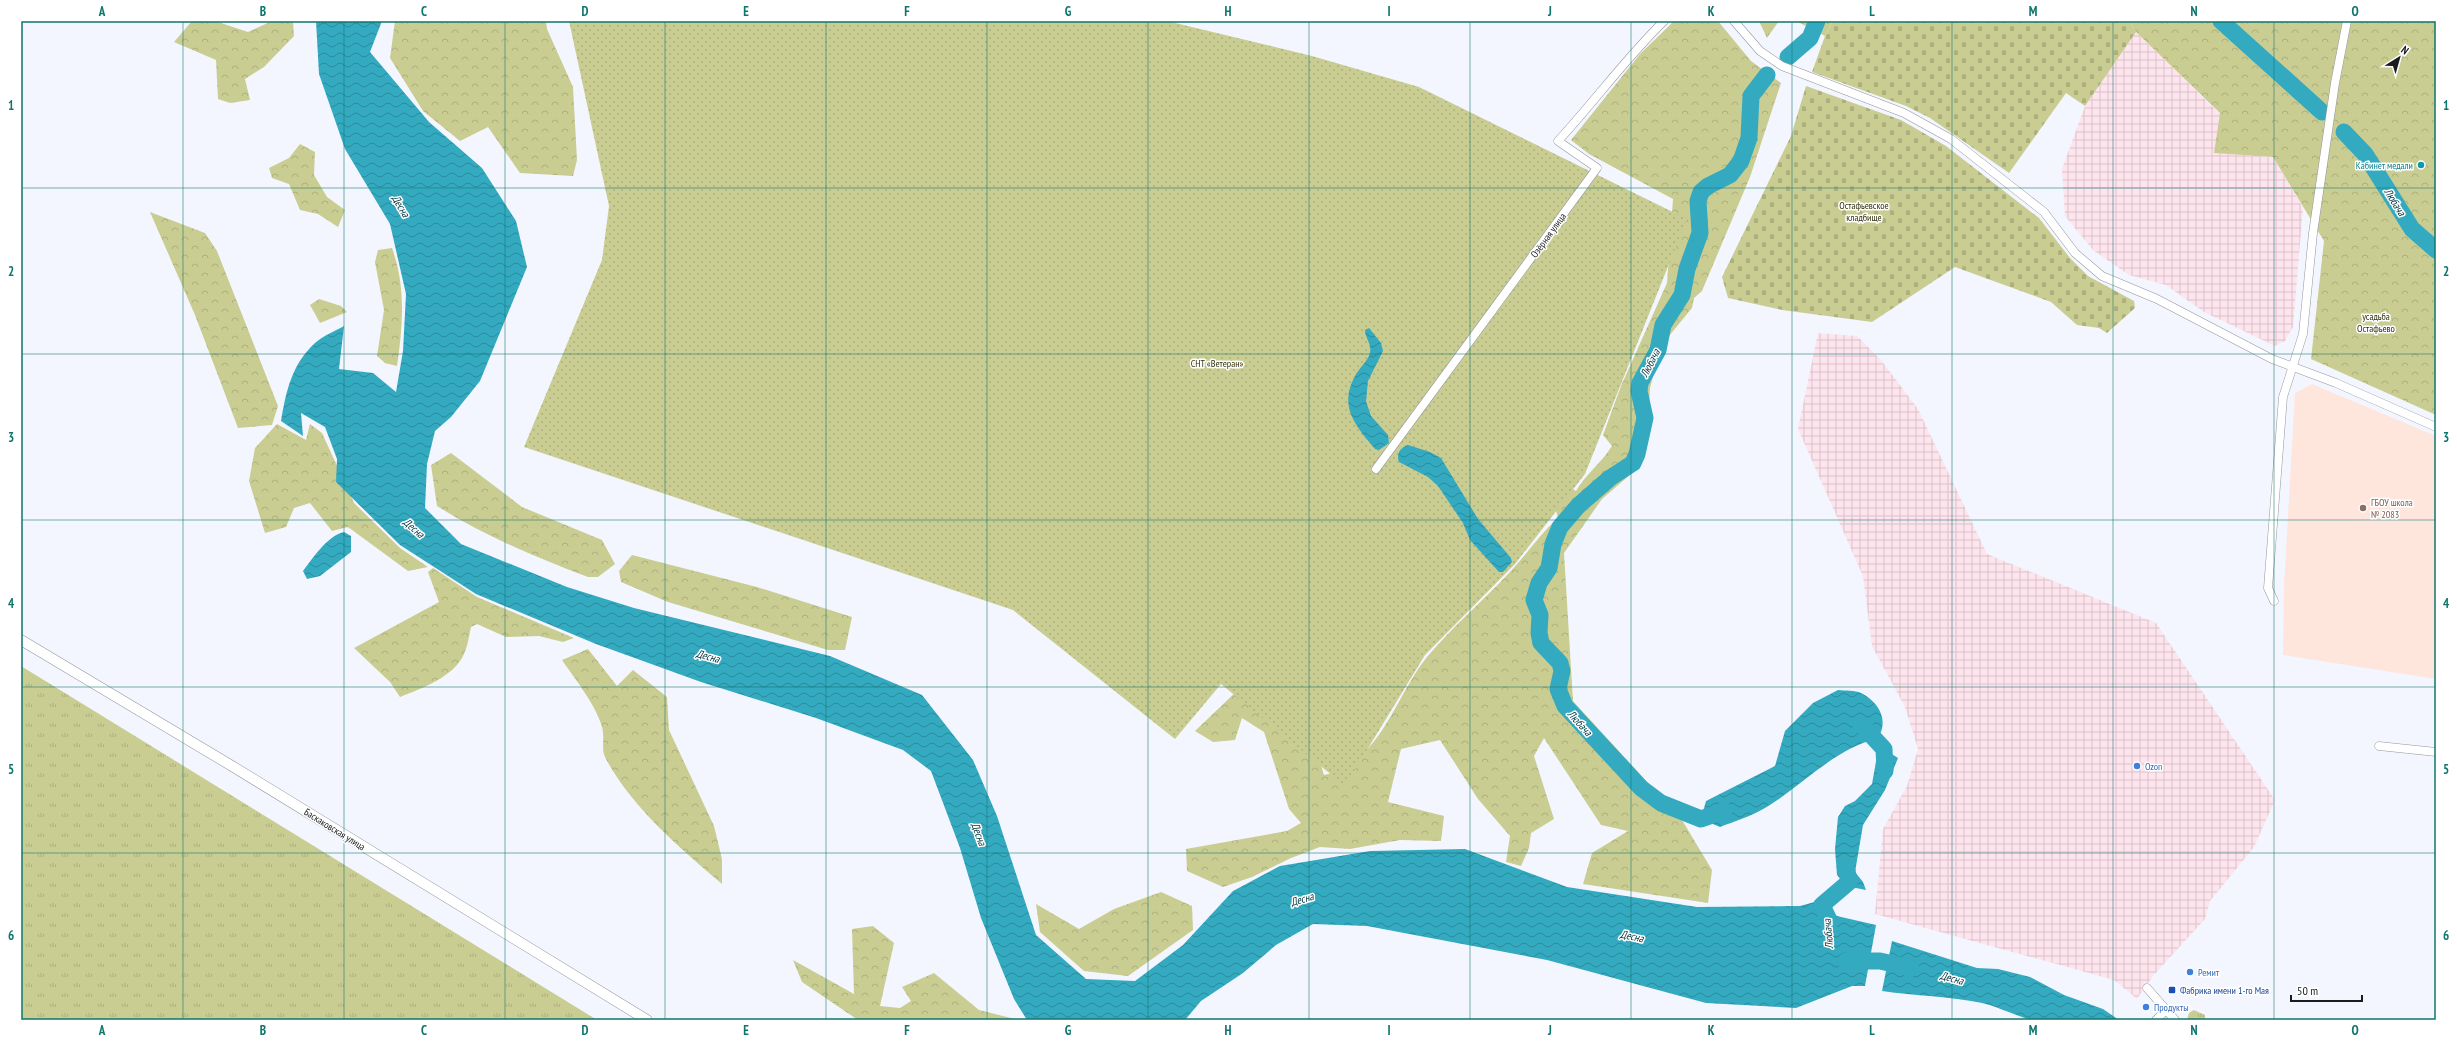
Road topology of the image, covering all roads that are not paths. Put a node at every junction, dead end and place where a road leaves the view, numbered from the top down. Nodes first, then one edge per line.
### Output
1 (1664, 21) edge
2 (1734, 21) edge
3 (2347, 21) edge
4 (2292, 366) junction
5 (2436, 427) edge
6 (1376, 469) dead end
7 (2274, 601) dead end
8 (21, 640) edge
9 (2378, 746) dead end
10 (2436, 752) edge
11 (2147, 988) dead end
12 (2166, 1010) junction
13 (647, 1020) edge
14 (2156, 1020) edge
15 (2176, 1020) edge

1 - 6 street, Озёрная улица
2 - 4 street
3 - 4 street
4 - 5 street
4 - 7 street
8 - 13 street, Баскаковская улица
9 - 10 street
11 - 12 street
12 - 14 street
12 - 15 street

